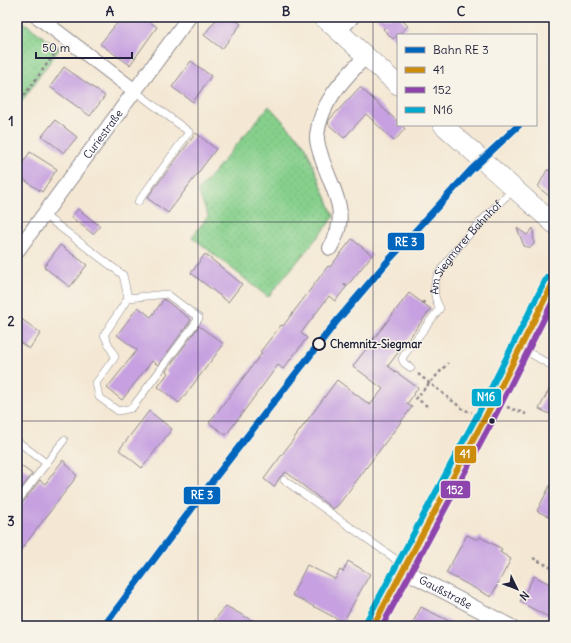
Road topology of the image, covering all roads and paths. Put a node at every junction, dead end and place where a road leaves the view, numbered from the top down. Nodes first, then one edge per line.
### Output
1 (38, 17) edge
2 (189, 17) edge
3 (323, 17) edge
4 (352, 17) edge
5 (339, 31) junction
6 (65, 38) junction
7 (366, 56) junction
8 (397, 84) edge
9 (135, 91) junction
10 (17, 105) edge
11 (444, 126) edge
12 (514, 189) junction
13 (138, 202) dead end
14 (44, 215) junction
15 (554, 224) edge
16 (330, 248) dead end
17 (17, 251) edge
18 (554, 281) edge
19 (344, 284) dead end
20 (347, 286) dead end
21 (128, 298) junction
22 (521, 348) junction
23 (448, 363) dead end
24 (554, 367) edge
25 (411, 368) joint
26 (430, 383) junction
27 (427, 406) dead end
28 (486, 416) junction
29 (64, 440) dead end
30 (17, 441) edge
31 (46, 463) junction
32 (284, 480) dead end
33 (17, 502) edge
34 (532, 558) dead end
35 (554, 569) edge
36 (403, 570) junction
37 (554, 579) edge
38 (551, 585) dead end
39 (373, 626) edge
40 (510, 626) edge

1 - 6 street
2 - 9 street, Curiestraße
3 - 5 main road
4 - 5 street
5 - 7 main road
6 - 9 street
6 - 10 path
7 - 8 main road
7 - 16 street
9 - 13 lane
9 - 14 street, Curiestraße
11 - 12 main road
12 - 15 main road
12 - 25 lane, Am Siegmarer Bahnhof
14 - 17 street, Curiestraße
14 - 21 lane
18 - 22 main road
19 - 20 path
21 - 21 lane
22 - 24 lane
22 - 28 main road
23 - 26 path
25 - 26 path
26 - 27 path
26 - 28 path
28 - 36 main road
29 - 31 lane
30 - 31 lane
31 - 33 lane
32 - 36 lane
34 - 35 path
36 - 39 main road
36 - 40 street, Gaußstraße
37 - 38 path

